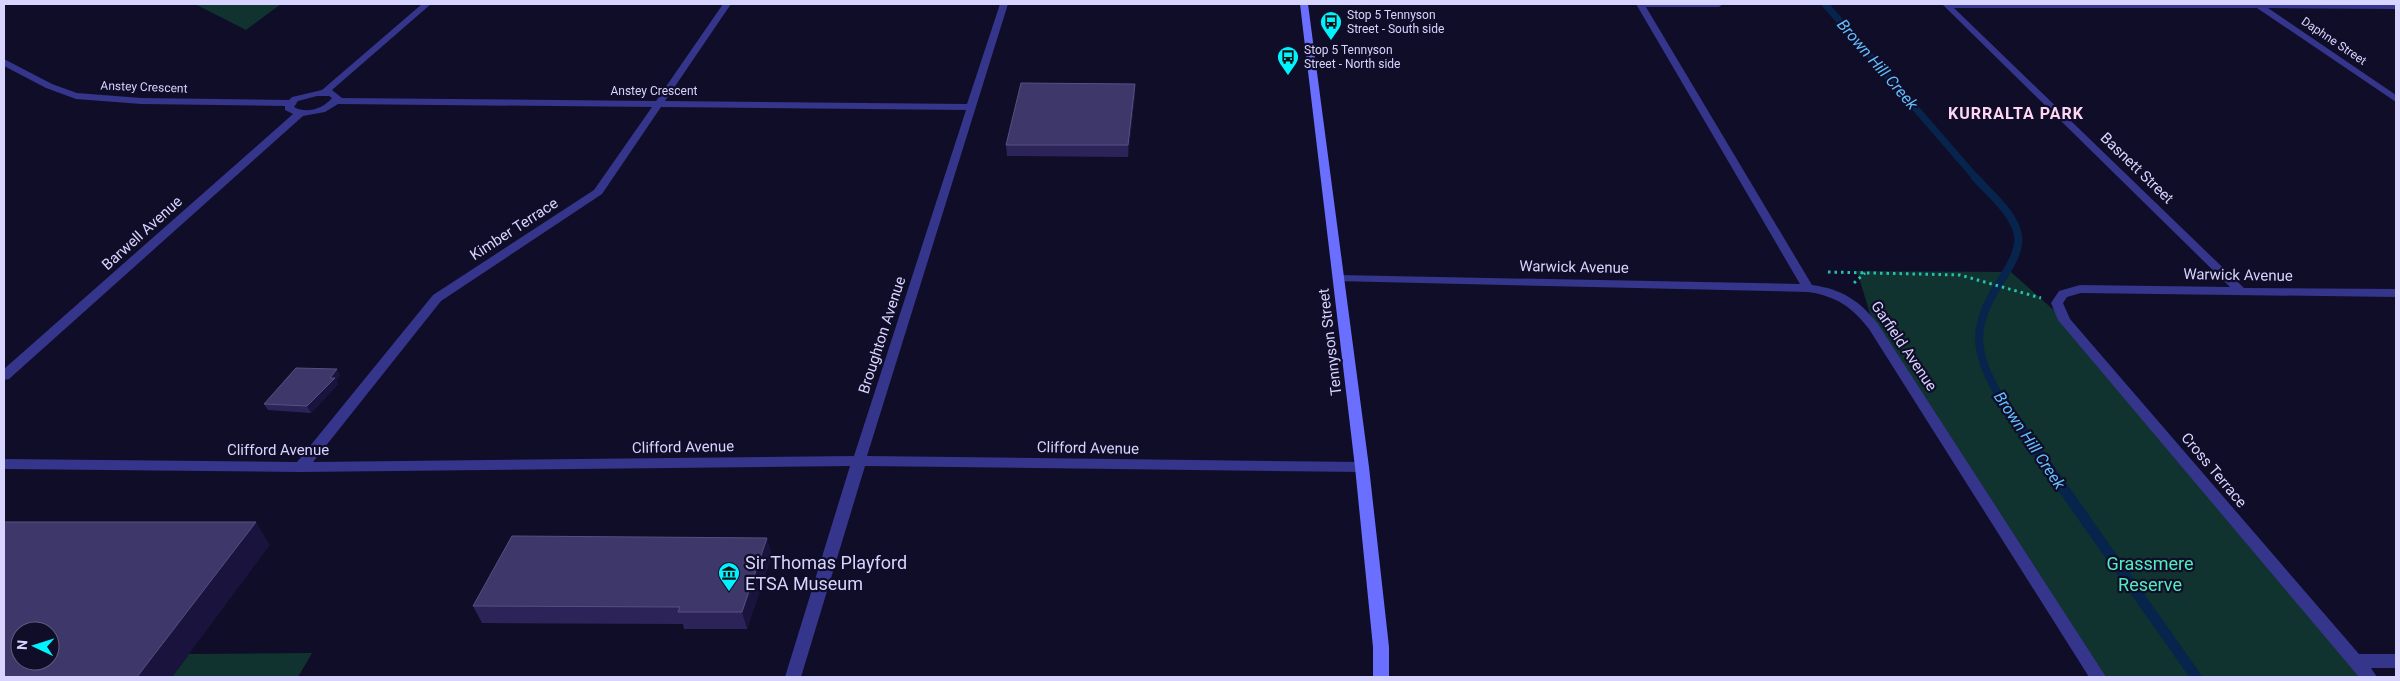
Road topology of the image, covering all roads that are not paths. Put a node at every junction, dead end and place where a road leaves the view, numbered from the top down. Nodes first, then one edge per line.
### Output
1 (427, 4) edge
2 (727, 4) edge
3 (1004, 4) edge
4 (1304, 4) edge
5 (1640, 4) edge
6 (1645, 4) edge
7 (1719, 4) edge
8 (1947, 4) edge
9 (2194, 4) edge
10 (2258, 4) edge
11 (2396, 6) edge
12 (4, 62) edge
13 (325, 92) junction
14 (2396, 99) edge
15 (335, 101) junction
16 (290, 103) junction
17 (658, 104) junction
18 (972, 107) junction
19 (300, 113) junction
20 (1339, 279) junction
21 (1808, 288) junction
22 (2241, 291) junction
23 (2396, 293) edge
24 (2057, 303) joint
25 (4, 376) edge
26 (859, 461) junction
27 (4, 464) edge
28 (301, 467) junction
29 (1362, 468) junction
30 (2355, 661) junction
31 (2396, 661) edge
32 (793, 677) edge
33 (1381, 677) edge
34 (2098, 677) edge
35 (2369, 677) edge

1 - 13 street
2 - 17 street, Kimber Terrace
3 - 18 street, Broughton Avenue
4 - 20 street, Tennyson Street
5 - 21 street
6 - 7 street
8 - 9 street
8 - 22 street, Basnett Street
9 - 10 street
10 - 11 street
10 - 14 street, Daphne Street
12 - 16 street, Anstey Crescent
13 - 15 street
13 - 16 street
15 - 17 street, Anstey Crescent
15 - 19 street
16 - 19 street
17 - 18 street, Anstey Crescent
17 - 28 street, Kimber Terrace
18 - 26 street, Broughton Avenue
19 - 25 street, Barwell Avenue
20 - 21 street, Warwick Avenue
20 - 29 street, Tennyson Street
21 - 34 street, Garfield Avenue
22 - 23 street, Warwick Avenue
22 - 24 street, Warwick Avenue
24 - 30 street, Cross Terrace
26 - 28 street, Clifford Avenue
26 - 29 street, Clifford Avenue
26 - 32 street, Broughton Avenue
27 - 28 street, Clifford Avenue
29 - 33 street, Tennyson Street
30 - 31 street
30 - 35 street, Cross Terrace

